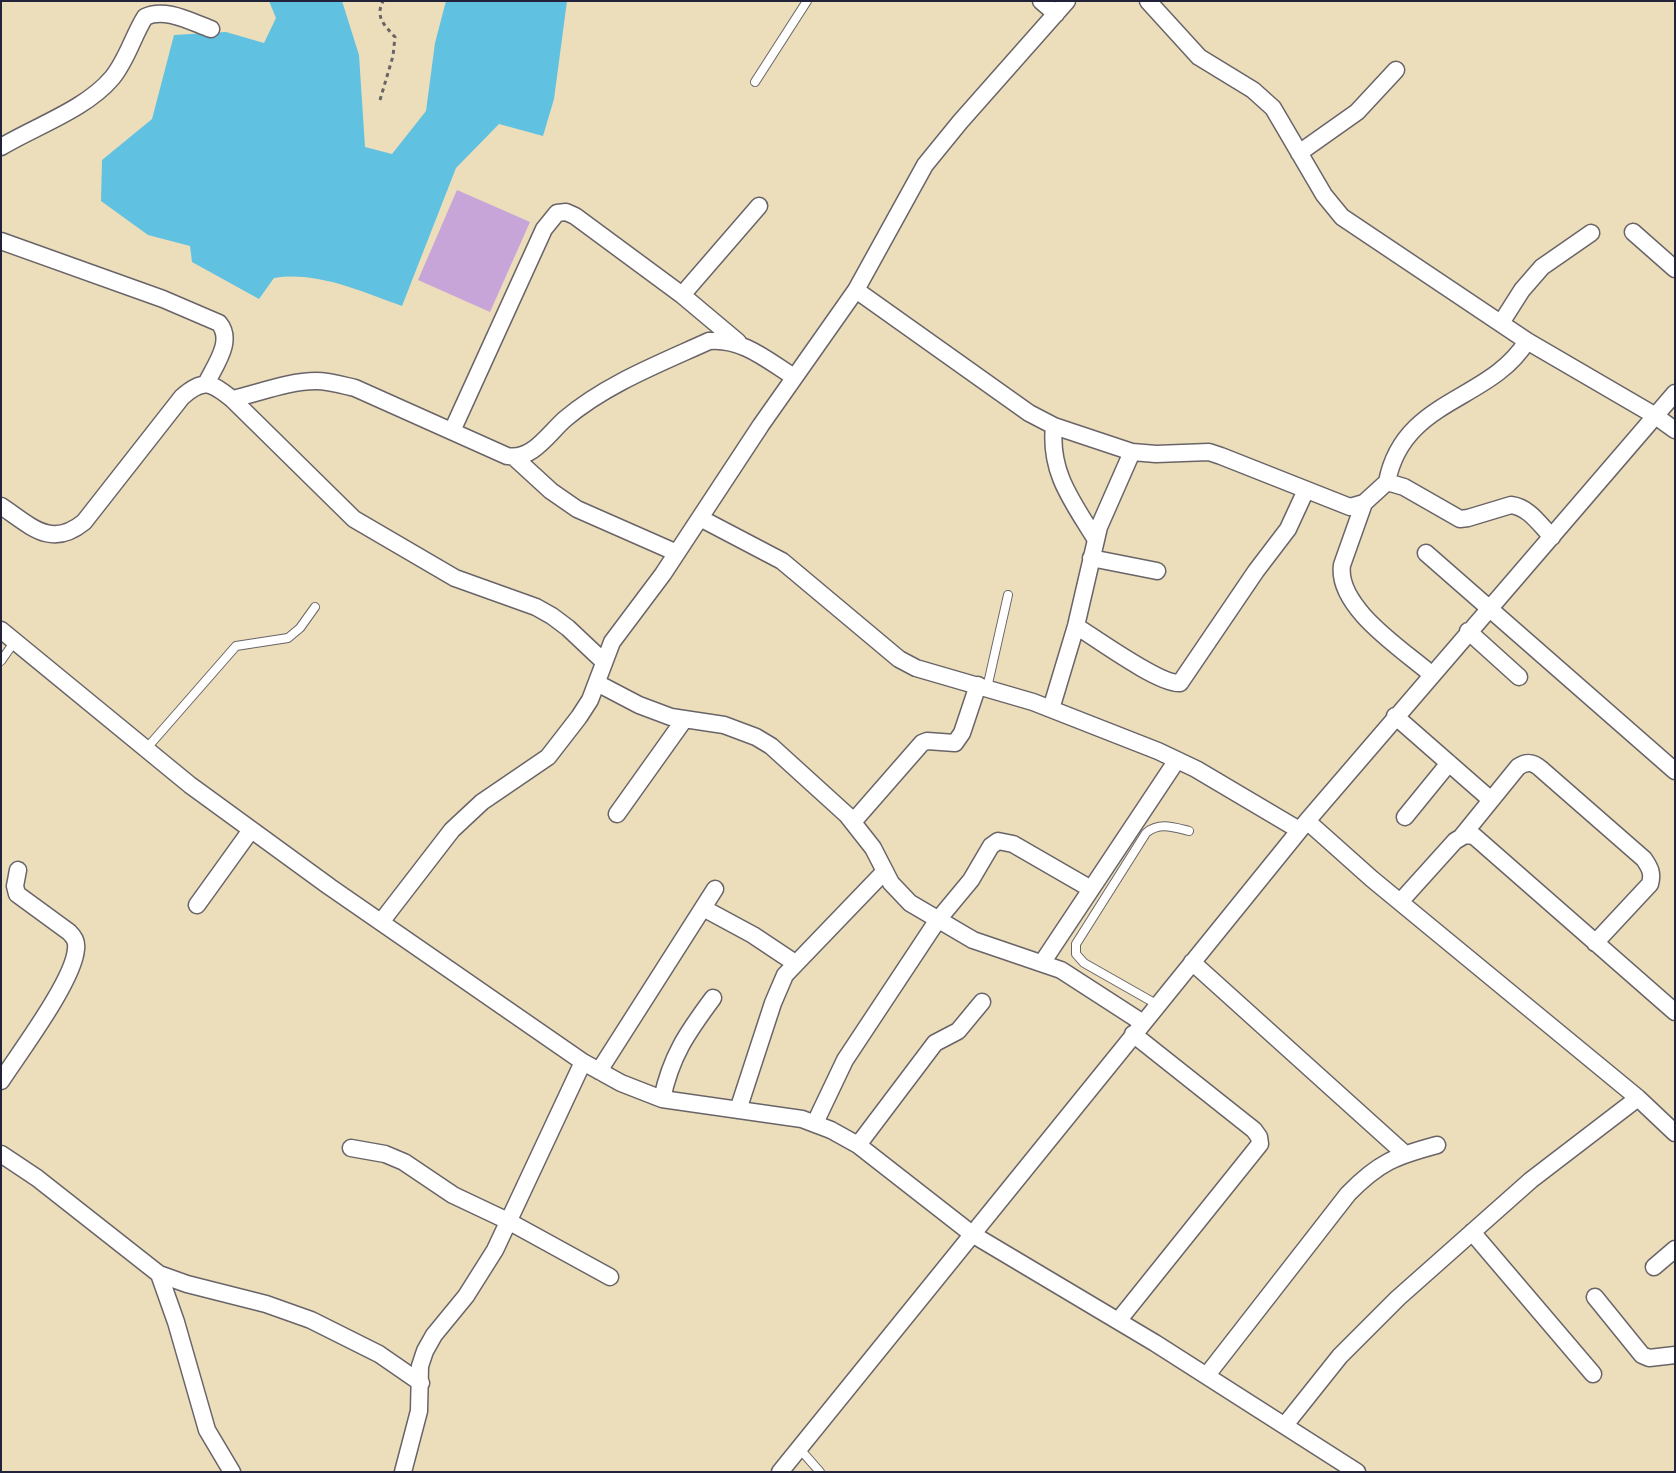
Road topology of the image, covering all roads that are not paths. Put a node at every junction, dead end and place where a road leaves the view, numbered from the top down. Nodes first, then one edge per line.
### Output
1 (807, 1) edge
2 (1041, 1) edge
3 (1068, 1) edge
4 (1148, 1) edge
5 (1056, 14) junction
6 (211, 29) dead end
7 (1396, 70) dead end
8 (755, 82) dead end
9 (1, 146) edge
10 (1299, 153) junction
11 (759, 206) dead end
12 (1633, 232) dead end
13 (1592, 233) dead end
14 (1, 241) edge
15 (1675, 269) edge
16 (856, 290) junction
17 (682, 295) junction
18 (1501, 323) junction
19 (1527, 341) junction
20 (739, 343) junction
21 (794, 377) junction
22 (206, 384) junction
23 (1675, 393) edge
24 (232, 399) junction
25 (1654, 415) junction
26 (1054, 426) junction
27 (1675, 430) edge
28 (452, 431) junction
29 (1132, 452) junction
30 (515, 458) junction
31 (1387, 482) junction
32 (1306, 490) junction
33 (1364, 504) junction
34 (1, 506) edge
35 (700, 518) junction
36 (1552, 537) junction
37 (1096, 540) junction
38 (1426, 553) dead end
39 (677, 554) junction
40 (1091, 558) junction
41 (1157, 571) dead end
42 (1008, 595) dead end
43 (315, 607) dead end
44 (1488, 608) junction
45 (1076, 626) junction
46 (1, 630) edge
47 (1468, 631) junction
48 (16, 641) junction
49 (1, 661) edge
50 (603, 661) junction
51 (1431, 674) junction
52 (1519, 677) dead end
53 (597, 683) junction
54 (983, 687) junction
55 (1051, 709) junction
56 (1395, 716) junction
57 (684, 720) junction
58 (146, 749) junction
59 (1177, 760) junction
60 (1449, 763) junction
61 (1675, 771) edge
62 (1491, 800) junction
63 (617, 814) dead end
64 (1405, 817) dead end
65 (853, 822) junction
66 (1303, 826) junction
67 (250, 830) junction
68 (1189, 831) dead end
69 (1462, 836) junction
70 (18, 870) dead end
71 (885, 871) junction
72 (716, 889) dead end
73 (1091, 889) junction
74 (1400, 902) junction
75 (197, 905) dead end
76 (703, 908) junction
77 (937, 921) junction
78 (382, 922) junction
79 (1594, 943) junction
80 (1192, 962) junction
81 (795, 963) junction
82 (1042, 963) junction
83 (713, 998) dead end
84 (982, 1002) dead end
85 (1158, 1005) junction
86 (1675, 1012) edge
87 (1138, 1029) junction
88 (583, 1062) junction
89 (599, 1071) junction
90 (1, 1081) edge
91 (1638, 1098) junction
92 (662, 1099) junction
93 (738, 1110) junction
94 (815, 1123) junction
95 (1675, 1133) edge
96 (858, 1145) junction
97 (1437, 1145) dead end
98 (351, 1148) dead end
99 (1, 1154) edge
100 (1405, 1154) junction
101 (508, 1221) junction
102 (1472, 1232) junction
103 (972, 1234) junction
104 (1675, 1248) edge
105 (1654, 1267) dead end
106 (159, 1274) junction
107 (610, 1277) dead end
108 (1595, 1297) dead end
109 (1118, 1321) junction
110 (1675, 1355) edge
111 (1593, 1374) dead end
112 (1207, 1375) junction
113 (421, 1383) junction
114 (1285, 1424) junction
115 (799, 1448) junction
116 (232, 1472) edge
117 (403, 1472) edge
118 (780, 1472) edge
119 (820, 1472) edge
120 (1357, 1472) edge

1 - 8 lane
2 - 5 street
3 - 5 street
4 - 10 street
5 - 16 street
6 - 9 street
7 - 10 street
10 - 18 street
11 - 17 street
12 - 15 street
13 - 18 street
14 - 22 street
16 - 21 street
16 - 26 street
17 - 20 street
17 - 28 street
18 - 19 street
19 - 25 street
19 - 31 street
20 - 21 street
20 - 30 street
21 - 35 street
22 - 24 street
22 - 34 street
23 - 25 street
24 - 28 street
24 - 50 street
25 - 27 street
25 - 36 street
26 - 29 street
26 - 37 street
28 - 30 street
29 - 32 street
29 - 37 street
30 - 39 street
31 - 33 street
31 - 36 street
32 - 33 street
32 - 45 street
33 - 51 street
35 - 39 street
35 - 54 street
36 - 44 street
37 - 40 street
38 - 44 street
39 - 50 street
40 - 41 street
40 - 45 street
42 - 54 lane
43 - 58 lane
44 - 47 street
44 - 61 street
45 - 55 street
46 - 48 street
47 - 51 street
47 - 52 street
48 - 49 lane
48 - 58 street
50 - 53 street
51 - 56 street
53 - 57 street
53 - 78 street
54 - 55 street
54 - 65 street
55 - 59 street
56 - 60 street
56 - 66 street
57 - 63 street
57 - 65 street
58 - 67 street
59 - 66 street
59 - 73 street
60 - 62 street
60 - 64 street
62 - 69 street
62 - 79 street
65 - 71 street
66 - 74 street
66 - 80 street
67 - 75 street
67 - 78 street
68 - 85 lane
69 - 74 street
69 - 79 street
70 - 90 street
71 - 77 street
71 - 81 street
72 - 76 street
73 - 77 street
73 - 82 street
74 - 91 street
76 - 81 street
76 - 89 street
77 - 82 street
77 - 94 street
78 - 88 street
79 - 86 street
80 - 85 street
80 - 100 street
81 - 93 street
82 - 87 street
83 - 92 street
84 - 96 street
85 - 87 street
87 - 103 street
87 - 109 street
88 - 89 street
88 - 101 street
89 - 92 street
91 - 95 street
91 - 102 street
92 - 93 street
93 - 94 street
94 - 96 street
96 - 103 street
97 - 100 street
98 - 101 street
99 - 106 street
100 - 112 street
101 - 107 street
101 - 113 street
102 - 111 street
102 - 114 street
103 - 109 street
103 - 115 street
104 - 105 street
106 - 113 street
106 - 116 street
108 - 110 street
109 - 112 street
112 - 114 street
113 - 117 street
114 - 120 street
115 - 118 street
115 - 119 lane

